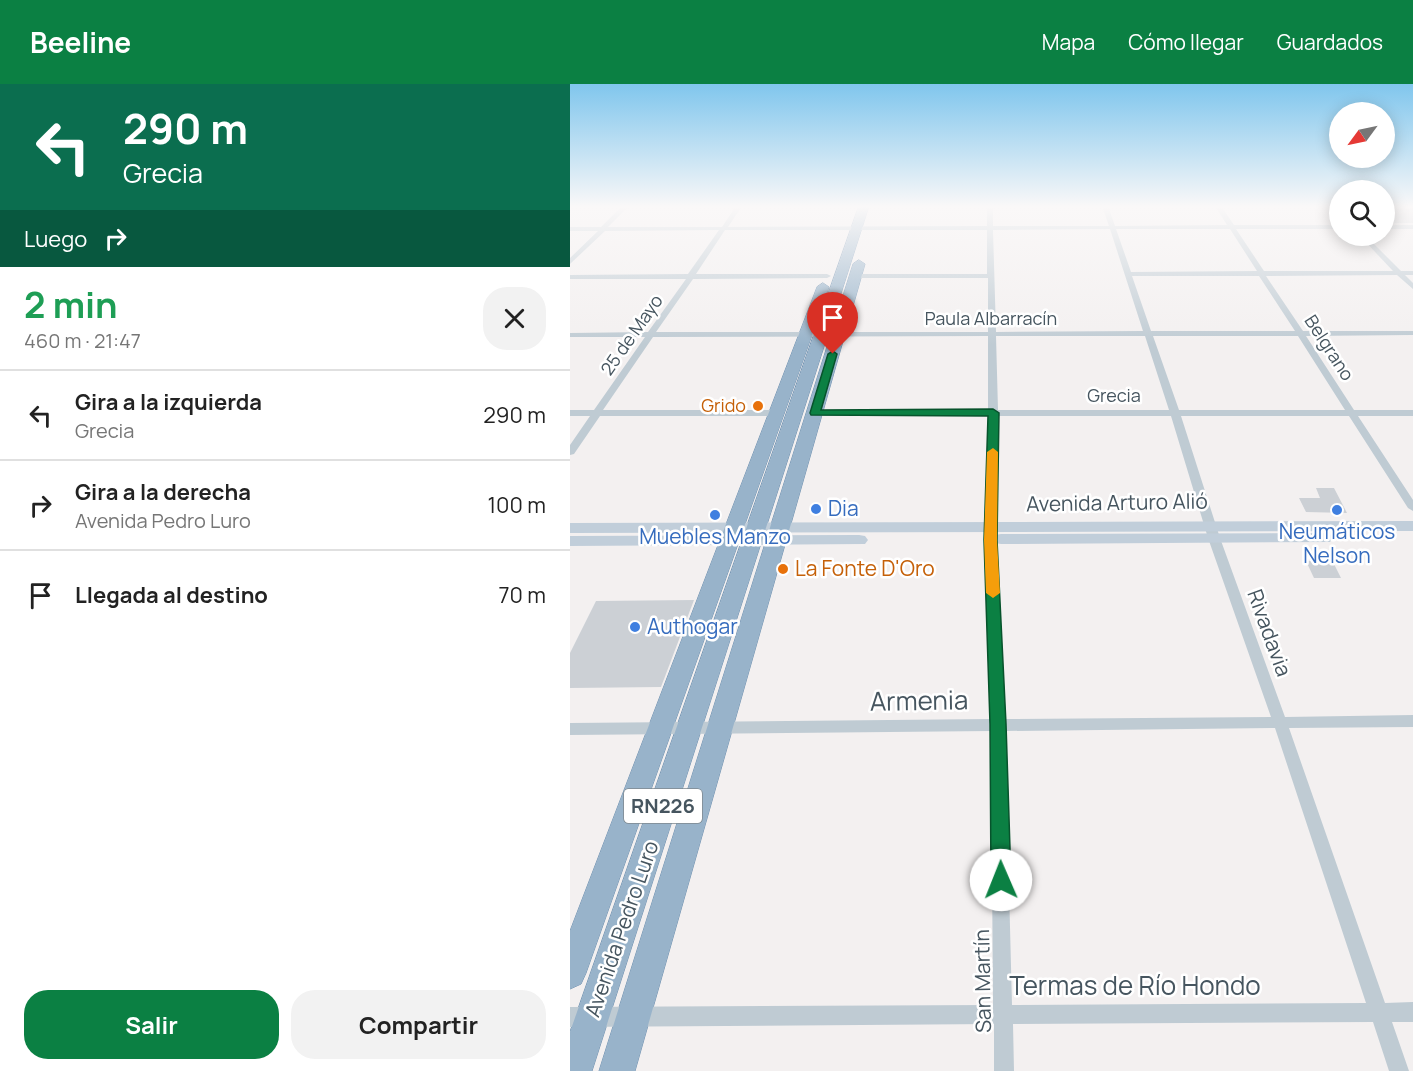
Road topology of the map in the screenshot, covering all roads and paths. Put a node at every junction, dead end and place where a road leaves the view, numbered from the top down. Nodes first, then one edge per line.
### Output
1 (707, 252) edge
2 (842, 252) edge
3 (849, 252) edge
4 (856, 252) edge
5 (990, 252) edge
6 (1120, 252) edge
7 (1248, 252) edge
8 (1379, 252) edge
9 (1400, 273) junction
10 (1413, 273) edge
11 (1128, 274) junction
12 (1262, 274) junction
13 (827, 276) junction
14 (856, 276) junction
15 (990, 276) junction
16 (570, 277) edge
17 (690, 277) junction
18 (1413, 287) edge
19 (1148, 333) junction
20 (1300, 333) junction
21 (1413, 333) edge
22 (805, 334) junction
23 (822, 334) junction
24 (839, 334) junction
25 (992, 334) junction
26 (570, 335) edge
27 (651, 335) junction
28 (1352, 412) junction
29 (1413, 412) edge
30 (570, 413) edge
31 (597, 413) junction
32 (776, 413) junction
33 (815, 413) junction
34 (993, 413) junction
35 (1175, 413) junction
36 (570, 452) edge
37 (1413, 507) edge
38 (1413, 526) edge
39 (570, 528) edge
40 (1212, 531) junction
41 (991, 533) junction
42 (755, 535) junction
43 (1413, 537) edge
44 (570, 541) edge
45 (1413, 721) edge
46 (1280, 722) junction
47 (998, 724) junction
48 (689, 728) junction
49 (721, 728) junction
50 (570, 729) edge
51 (660, 729) junction
52 (570, 973) edge
53 (1379, 1012) junction
54 (1413, 1012) edge
55 (1003, 1014) junction
56 (634, 1016) junction
57 (581, 1017) edge
58 (574, 1071) edge
59 (618, 1071) edge
60 (1004, 1071) edge
61 (1399, 1071) edge

1 - 17 street, 25 de Mayo
2 - 13 highway, Avenida Pedro Luro
3 - 23 highway, Avenida Pedro Luro / RN226
4 - 14 highway, Avenida Pedro Luro
5 - 15 street, San Martín
6 - 11 street, Rivadavia
7 - 12 street, Belgrano
8 - 9 street
9 - 10 street
9 - 12 street
9 - 18 street
11 - 12 street
11 - 19 street, Rivadavia
12 - 20 street, Belgrano
13 - 17 street
13 - 22 highway, Avenida Pedro Luro
14 - 15 street
14 - 24 highway, Avenida Pedro Luro
15 - 25 street, San Martín
16 - 17 street
17 - 27 street, 25 de Mayo
19 - 20 street, Paula Albarracín
19 - 25 street, Paula Albarracín
19 - 35 street, Rivadavia
20 - 21 street, Paula Albarracín
20 - 28 street, Belgrano
22 - 23 street, Paula Albarracín
22 - 27 street, Paula Albarracín
22 - 32 highway, Avenida Pedro Luro
23 - 24 street, Paula Albarracín
23 - 42 highway, Avenida Pedro Luro / RN226
24 - 25 street, Paula Albarracín
24 - 33 highway, Avenida Pedro Luro
25 - 34 street, San Martín
26 - 27 street, Paula Albarracín
27 - 31 street, 25 de Mayo
28 - 29 street, Grecia
28 - 35 street, Grecia
28 - 37 street, Belgrano
30 - 31 street
31 - 32 street
31 - 36 street, 25 de Mayo
32 - 42 highway, Avenida Pedro Luro
33 - 34 street, Grecia
33 - 42 highway, Avenida Pedro Luro
34 - 35 street, Grecia
34 - 41 street, San Martín
35 - 40 street, Rivadavia
38 - 40 main road, Avenida Arturo Alió
39 - 42 main road, Avenida Arturo Alió
40 - 41 main road, Avenida Arturo Alió
40 - 43 main road, Avenida Arturo Alió
40 - 46 street, Rivadavia
41 - 42 main road, Avenida Arturo Alió
41 - 47 street, San Martín
42 - 44 main road, Avenida Arturo Alió
42 - 48 highway, Avenida Pedro Luro / RN226
42 - 49 highway, Avenida Pedro Luro
42 - 51 highway, Avenida Pedro Luro
45 - 46 street, Armenia
46 - 47 street, Armenia
46 - 53 street, Rivadavia
47 - 49 street, Armenia
47 - 55 street, San Martín
48 - 49 street, Armenia
48 - 51 street, Armenia
48 - 57 highway, Avenida Pedro Luro / RN226
49 - 56 highway, Avenida Pedro Luro
50 - 51 street, Armenia
51 - 52 highway, Avenida Pedro Luro
53 - 54 street, Termas de Río Hondo
53 - 55 street, Termas de Río Hondo
53 - 61 street, Rivadavia
55 - 56 street, Termas de Río Hondo
55 - 60 street, San Martín
56 - 57 street, Termas de Río Hondo
56 - 59 highway, Avenida Pedro Luro
57 - 58 highway, Avenida Pedro Luro / RN226

